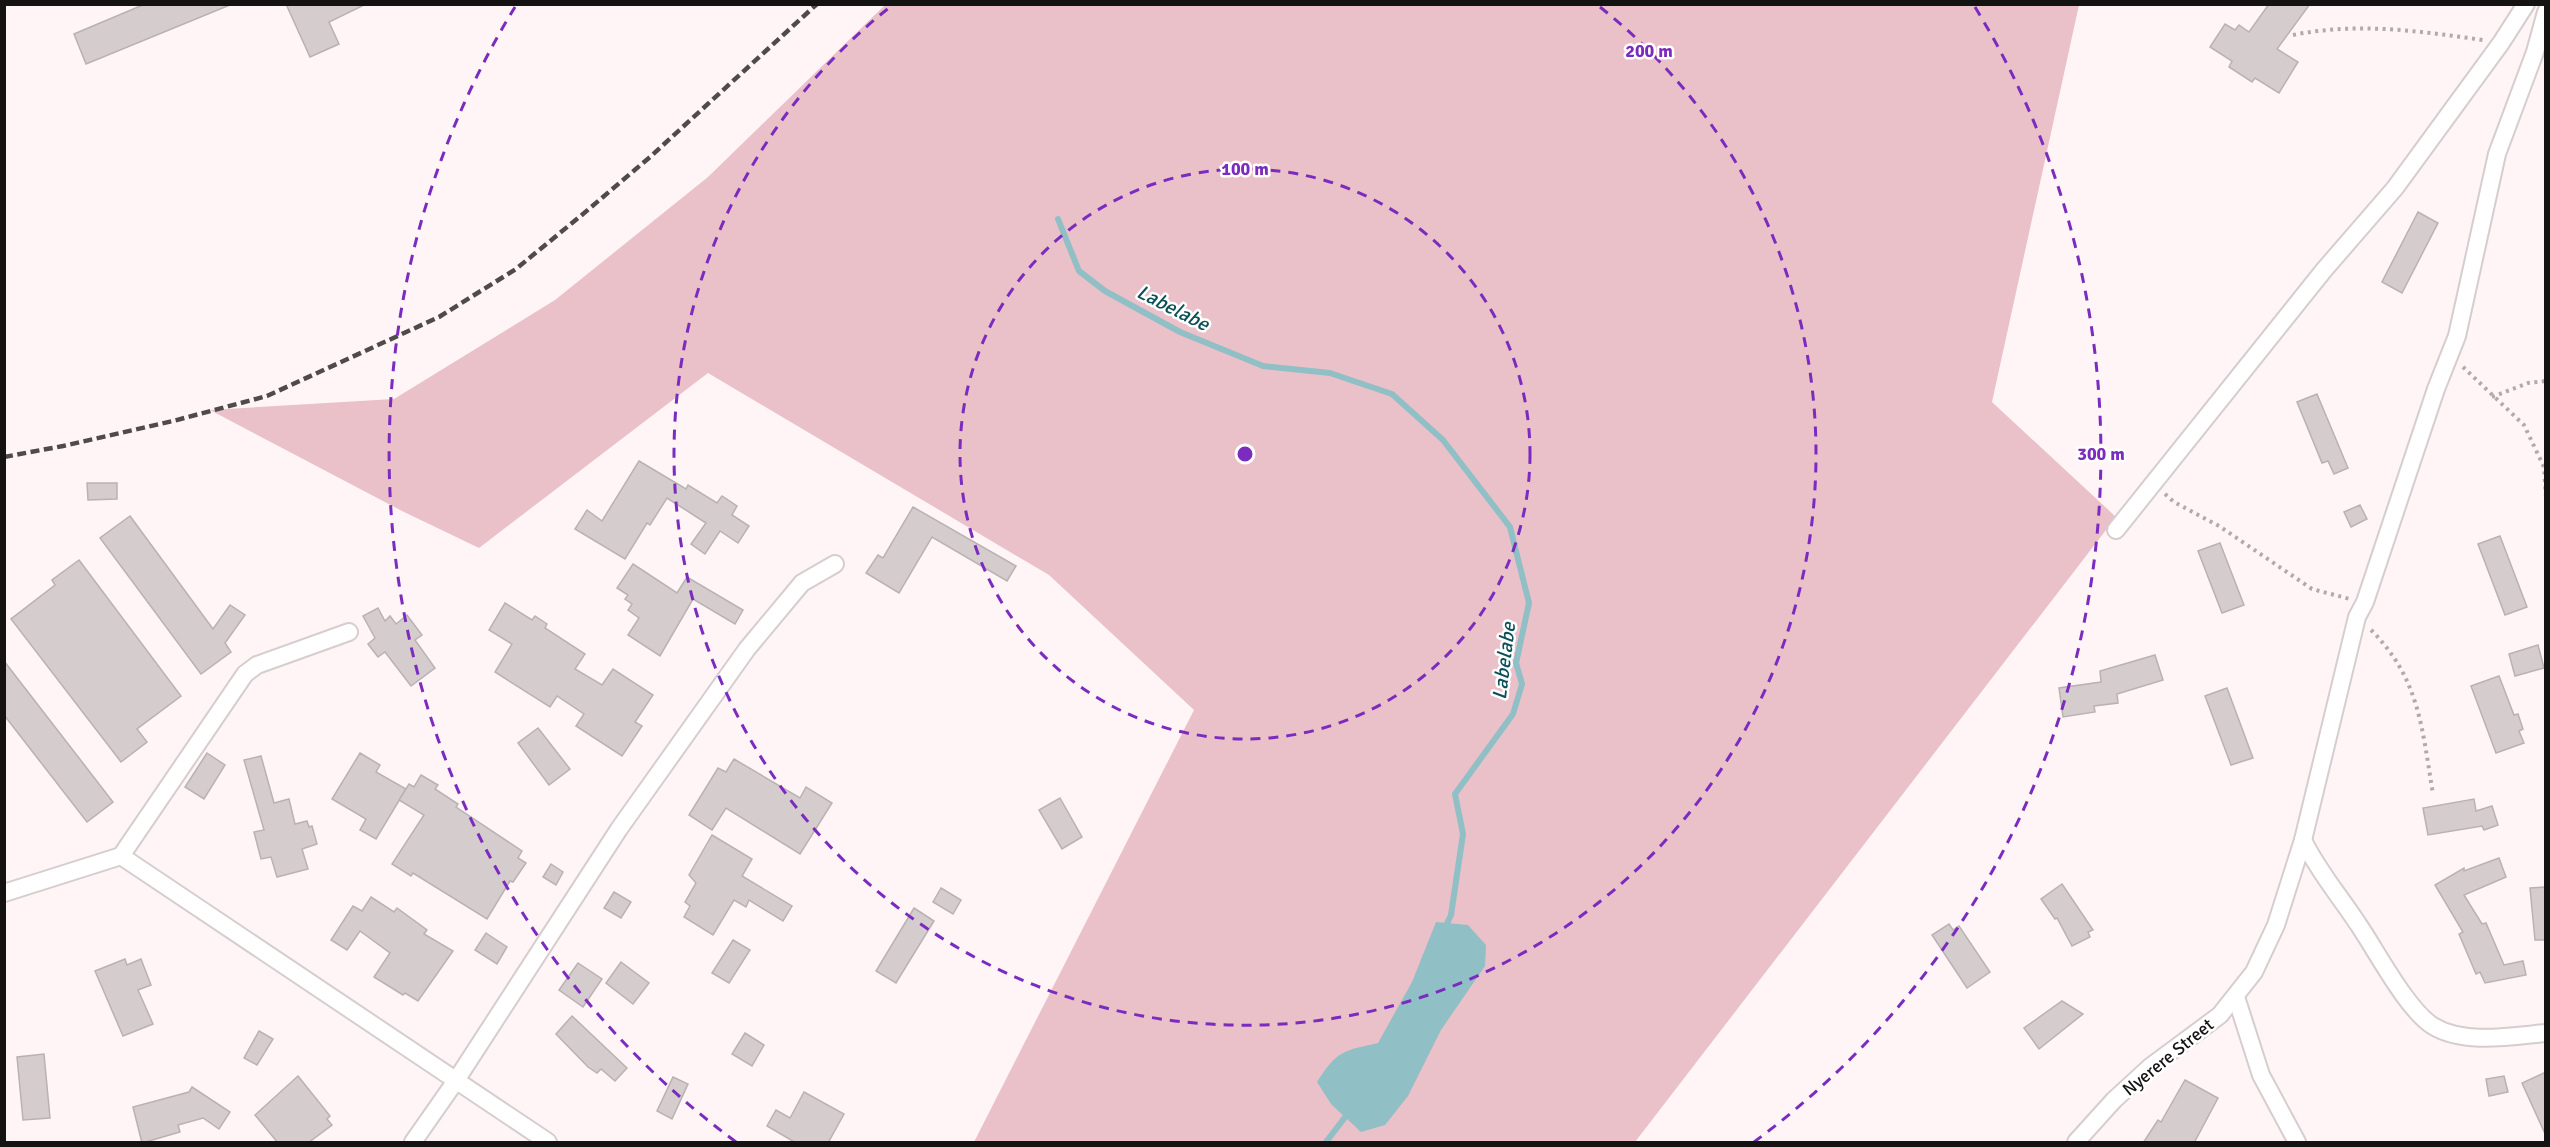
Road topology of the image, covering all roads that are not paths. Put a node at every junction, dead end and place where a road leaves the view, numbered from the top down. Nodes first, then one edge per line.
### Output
1 (2526, 4) edge
2 (2546, 12) edge
3 (2116, 530) dead end
4 (835, 564) dead end
5 (349, 632) dead end
6 (2303, 840) junction
7 (121, 856) junction
8 (4, 893) edge
9 (2236, 997) junction
10 (2546, 1033) edge
11 (455, 1082) junction
12 (413, 1143) edge
13 (548, 1143) edge
14 (2076, 1143) edge
15 (2297, 1143) edge

1 - 3 street
2 - 6 street, Nyerere Street
4 - 11 street
5 - 7 street
6 - 9 street, Nyerere Street
6 - 10 street
7 - 8 street
7 - 11 street
9 - 14 street, Nyerere Street
9 - 15 street
11 - 12 street
11 - 13 street

